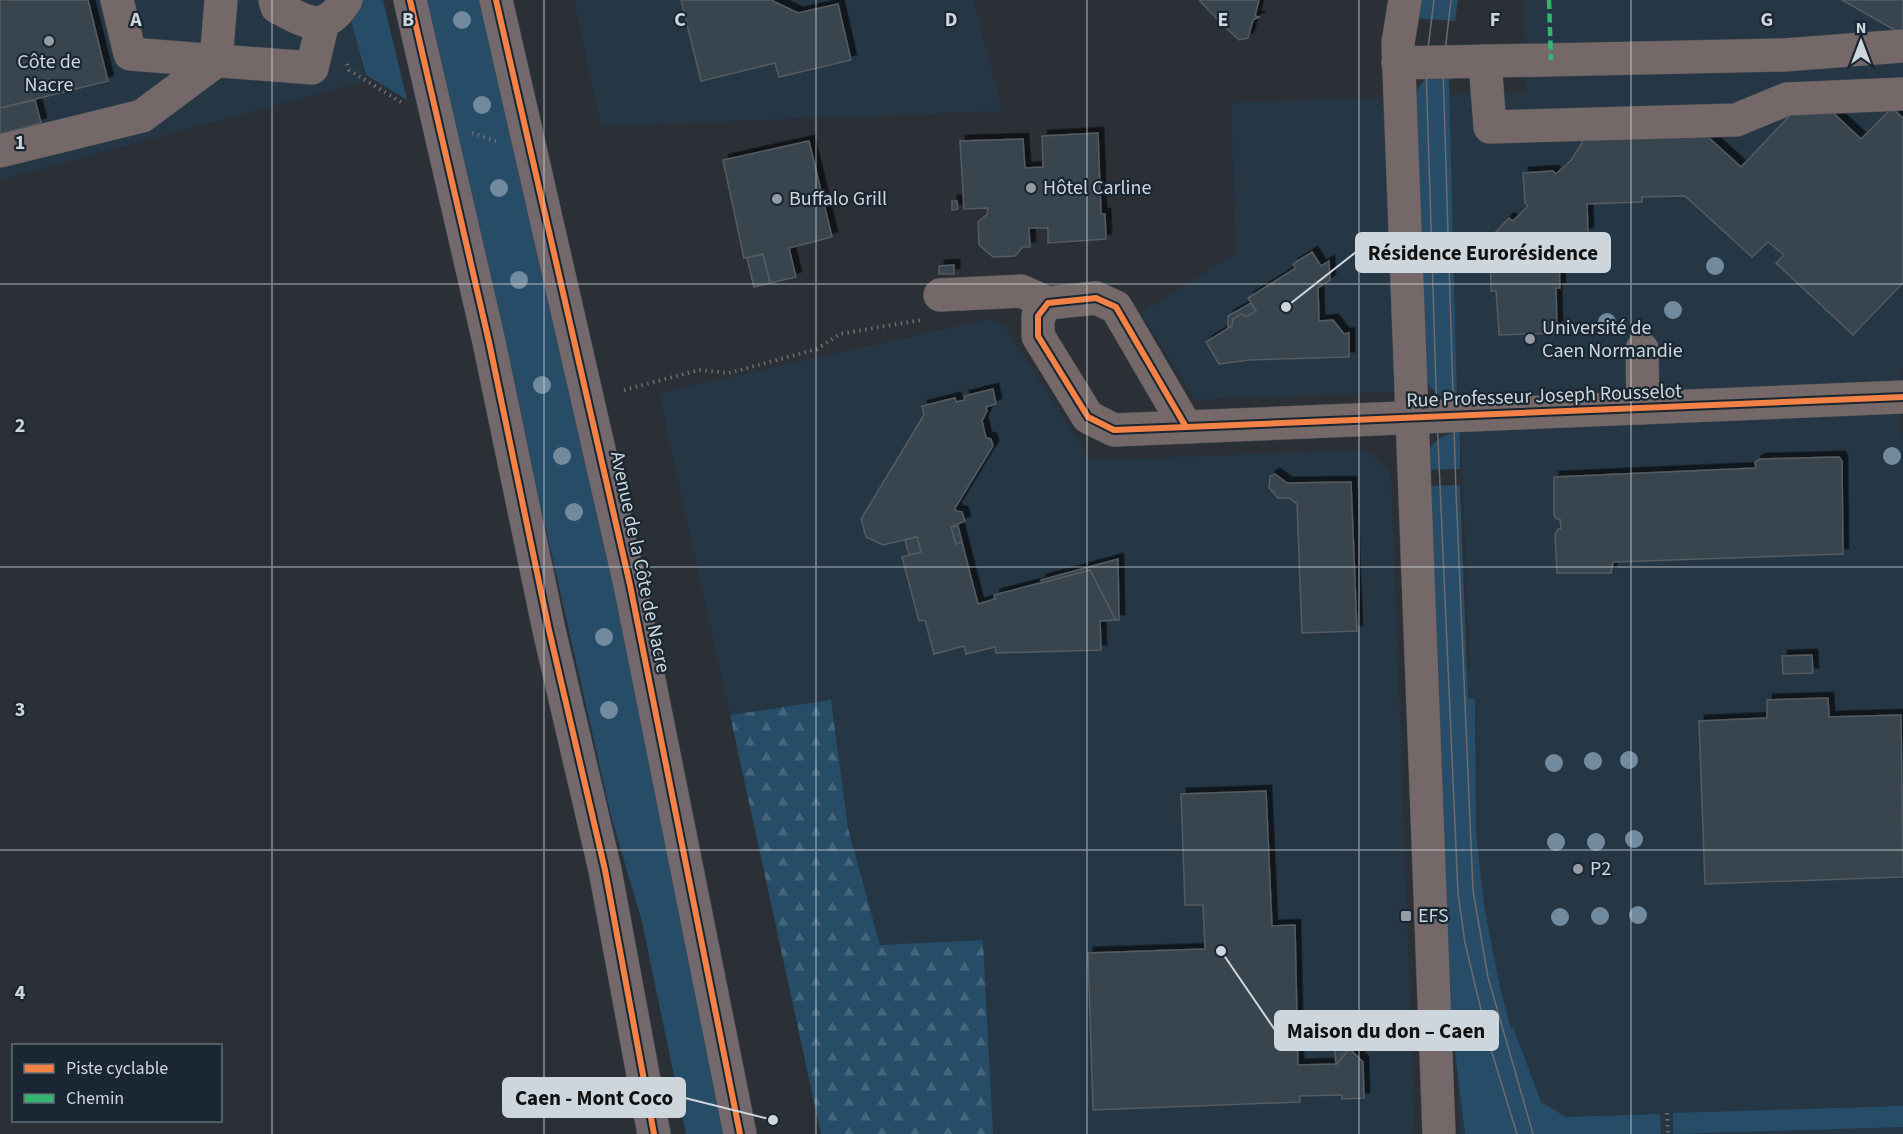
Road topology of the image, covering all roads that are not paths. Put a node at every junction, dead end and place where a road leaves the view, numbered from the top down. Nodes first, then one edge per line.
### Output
1 (117, 0) edge
2 (221, 0) edge
3 (275, 0) edge
4 (346, 0) edge
5 (410, 0) edge
6 (496, 0) edge
7 (1405, 0) edge
8 (323, 22) junction
9 (1903, 46) edge
10 (216, 61) junction
11 (1485, 61) junction
12 (1398, 63) junction
13 (1903, 94) edge
14 (0, 151) edge
15 (1642, 349) dead end
16 (1903, 397) edge
17 (1643, 408) junction
18 (1411, 418) junction
19 (1186, 428) junction
20 (605, 870) junction
21 (654, 1134) edge
22 (677, 1134) edge
23 (740, 1134) edge
24 (1438, 1134) edge

1 - 10 street
2 - 10 street
3 - 8 street
4 - 8 street
5 - 20 main road
6 - 23 main road, Avenue de la Côte de Nacre
7 - 12 street, Rue Professeur Joseph Rousselot
8 - 10 street
9 - 11 street
10 - 14 street
11 - 12 street
11 - 13 street
12 - 18 street, Rue Professeur Joseph Rousselot
15 - 17 street
16 - 17 street, Rue Professeur Joseph Rousselot
17 - 18 street, Rue Professeur Joseph Rousselot
18 - 19 street, Rue Professeur Joseph Rousselot
18 - 24 street, Rue Professeur Joseph Rousselot
19 - 19 street, Rue Professeur Joseph Rousselot
20 - 21 main road
20 - 22 main road

